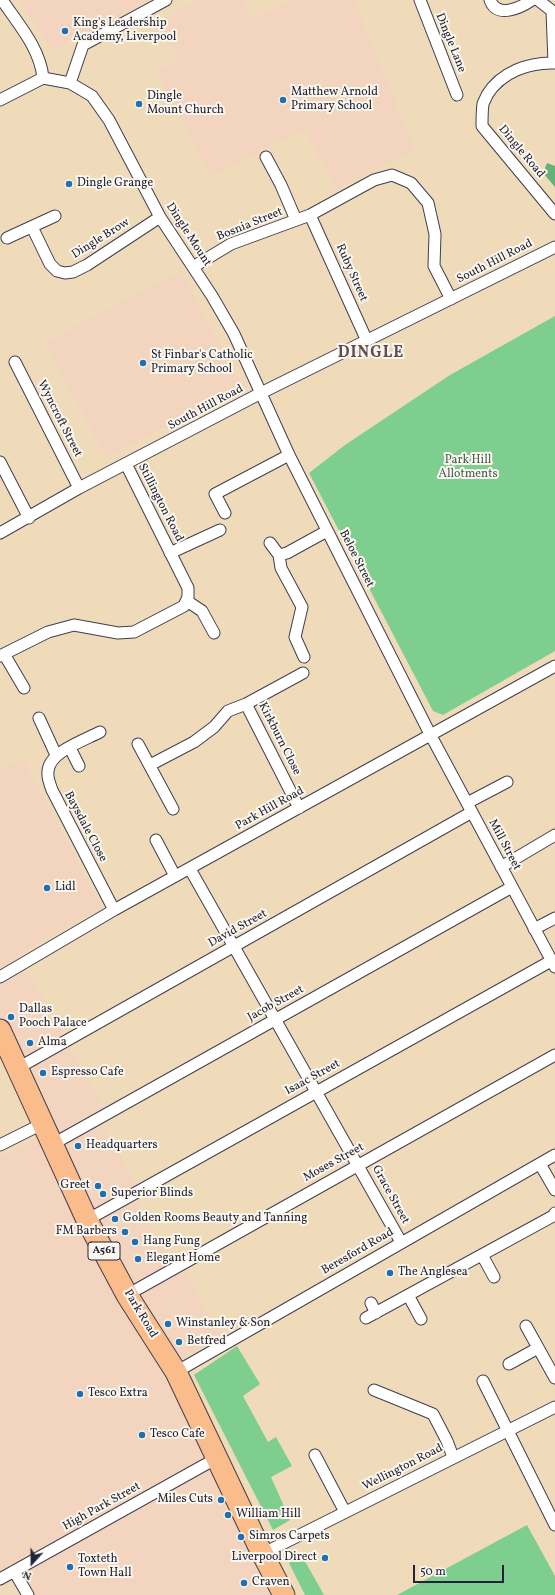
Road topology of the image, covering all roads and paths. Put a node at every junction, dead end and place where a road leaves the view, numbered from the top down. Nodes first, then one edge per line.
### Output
1 (2, 0) edge
2 (166, 0) edge
3 (420, 0) edge
4 (490, 0) edge
5 (532, 0) edge
6 (538, 0) edge
7 (553, 9) edge
8 (555, 63) edge
9 (43, 78) junction
10 (70, 82) junction
11 (457, 95) dead end
12 (0, 100) edge
13 (266, 157) dead end
14 (555, 214) edge
15 (310, 215) junction
16 (55, 216) dead end
17 (160, 217) junction
18 (296, 220) junction
19 (32, 227) junction
20 (7, 238) dead end
21 (555, 247) edge
22 (193, 267) junction
23 (451, 299) junction
24 (367, 341) junction
25 (15, 362) dead end
26 (261, 394) junction
27 (289, 455) junction
28 (0, 462) edge
29 (126, 464) junction
30 (79, 488) junction
31 (225, 513) dead end
32 (28, 518) junction
33 (220, 530) dead end
34 (327, 531) junction
35 (0, 533) edge
36 (270, 543) dead end
37 (170, 553) junction
38 (279, 555) junction
39 (187, 601) junction
40 (214, 633) dead end
41 (2, 655) edge
42 (304, 657) dead end
43 (555, 666) edge
44 (303, 673) dead end
45 (24, 688) dead end
46 (246, 704) junction
47 (39, 718) dead end
48 (100, 732) dead end
49 (430, 734) junction
50 (138, 744) dead end
51 (70, 748) junction
52 (56, 754) junction
53 (150, 765) junction
54 (79, 766) dead end
55 (507, 782) dead end
56 (298, 808) junction
57 (469, 808) junction
58 (173, 809) dead end
59 (555, 835) edge
60 (156, 840) dead end
61 (501, 867) junction
62 (190, 868) junction
63 (175, 876) junction
64 (512, 887) junction
65 (114, 910) junction
66 (555, 918) edge
67 (534, 929) junction
68 (234, 947) junction
69 (553, 964) edge
70 (0, 977) edge
71 (275, 1019) junction
72 (0, 1030) edge
73 (555, 1055) edge
74 (18, 1068) junction
75 (316, 1091) junction
76 (44, 1124) junction
77 (52, 1144) junction
78 (0, 1145) edge
79 (555, 1155) edge
80 (358, 1164) junction
81 (540, 1164) junction
82 (555, 1190) edge
83 (555, 1214) edge
84 (87, 1220) junction
85 (402, 1242) junction
86 (482, 1255) junction
87 (494, 1277) dead end
88 (127, 1295) junction
89 (408, 1295) junction
90 (366, 1318) dead end
91 (421, 1319) dead end
92 (526, 1326) dead end
93 (538, 1348) junction
94 (509, 1364) dead end
95 (176, 1372) junction
96 (555, 1378) edge
97 (483, 1381) dead end
98 (374, 1390) dead end
99 (555, 1407) edge
100 (507, 1430) junction
101 (315, 1455) dead end
102 (453, 1457) junction
103 (217, 1458) junction
104 (345, 1512) junction
105 (555, 1525) edge
106 (262, 1554) junction
107 (14, 1571) junction
108 (0, 1579) edge
109 (28, 1595) edge
110 (284, 1595) edge

1 - 9 street
2 - 10 street
3 - 11 street, Dingle Lane
4 - 5 street
6 - 7 street
7 - 8 street
8 - 14 street, Dingle Road
9 - 10 street, Dingle Mount
9 - 12 street
10 - 17 street, Dingle Mount
13 - 18 street, Bosnia Street
15 - 18 street, Bosnia Street
15 - 23 street, Bosnia Street
15 - 24 street, Ruby Street
16 - 19 street
17 - 19 street, Dingle Brow
17 - 22 street, Dingle Mount
18 - 22 street, Bosnia Street
19 - 20 street
21 - 23 street, South Hill Road
22 - 26 street, Dingle Mount
23 - 24 street, South Hill Road
24 - 26 street, South Hill Road
25 - 30 street, Wyncroft Street
26 - 27 street, Beloe Street
26 - 29 street, South Hill Road
27 - 31 street
27 - 34 street, Beloe Street
28 - 32 street
29 - 30 street, South Hill Road
29 - 37 street, Stillington Road
30 - 32 street, South Hill Road
32 - 35 street, South Hill Road
33 - 37 street, Stillington Road
34 - 38 street
34 - 49 street, Beloe Street
36 - 38 street
37 - 39 street, Stillington Road
38 - 42 street
39 - 40 street
39 - 41 street
41 - 45 street
43 - 49 street, Park Hill Road
44 - 46 street, Kirkburn Close
46 - 53 street, Kirkburn Close
46 - 56 street, Kirkburn Close
47 - 52 street
48 - 51 street
49 - 56 street, Park Hill Road
49 - 57 street, Mill Street
50 - 53 street
51 - 52 street
51 - 54 street
52 - 65 street, Baysdale Close
53 - 58 street
55 - 57 street, David Street
56 - 62 street, Park Hill Road
57 - 61 street, Mill Street
57 - 68 street, David Street
59 - 61 street
60 - 63 street
61 - 64 street, Mill Street
62 - 63 street, Park Hill Road
62 - 68 street, Grace Street
63 - 65 street, Park Hill Road
64 - 67 street, Mill Street
64 - 71 street, Jacob Street
65 - 70 street, Park Hill Road
66 - 67 street
67 - 69 street, Mill Street
68 - 71 street, Grace Street
68 - 74 street, David Street
69 - 75 street, Isaac Street
71 - 75 street, Grace Street
71 - 77 street, Jacob Street
72 - 74 highway, Park Road / A561
73 - 80 street, Moses Street
74 - 76 highway, Park Road / A561
75 - 80 street, Grace Street
75 - 84 street, Isaac Street
76 - 77 highway, Park Road / A561
76 - 78 street
77 - 84 highway, Park Road / A561
79 - 81 street, Beresford Road
80 - 85 street, Grace Street
80 - 88 street, Moses Street
81 - 82 street
81 - 85 street, Beresford Road
83 - 86 street
84 - 88 highway, Park Road / A561
85 - 95 street, Beresford Road
86 - 87 street
86 - 89 street
88 - 95 highway, Park Road / A561
89 - 90 street
89 - 91 street
92 - 93 street
93 - 94 street
93 - 96 street
95 - 103 highway, Park Road / A561
97 - 100 street
98 - 102 street
99 - 100 street, Wellington Road
100 - 102 street, Wellington Road
100 - 105 street
101 - 104 street
102 - 104 street, Wellington Road
103 - 106 highway, Park Road / A561
103 - 107 street, High Park Street
104 - 106 street, Wellington Road
106 - 110 highway, Park Road / A561
107 - 108 street, High Park Street
107 - 109 street

